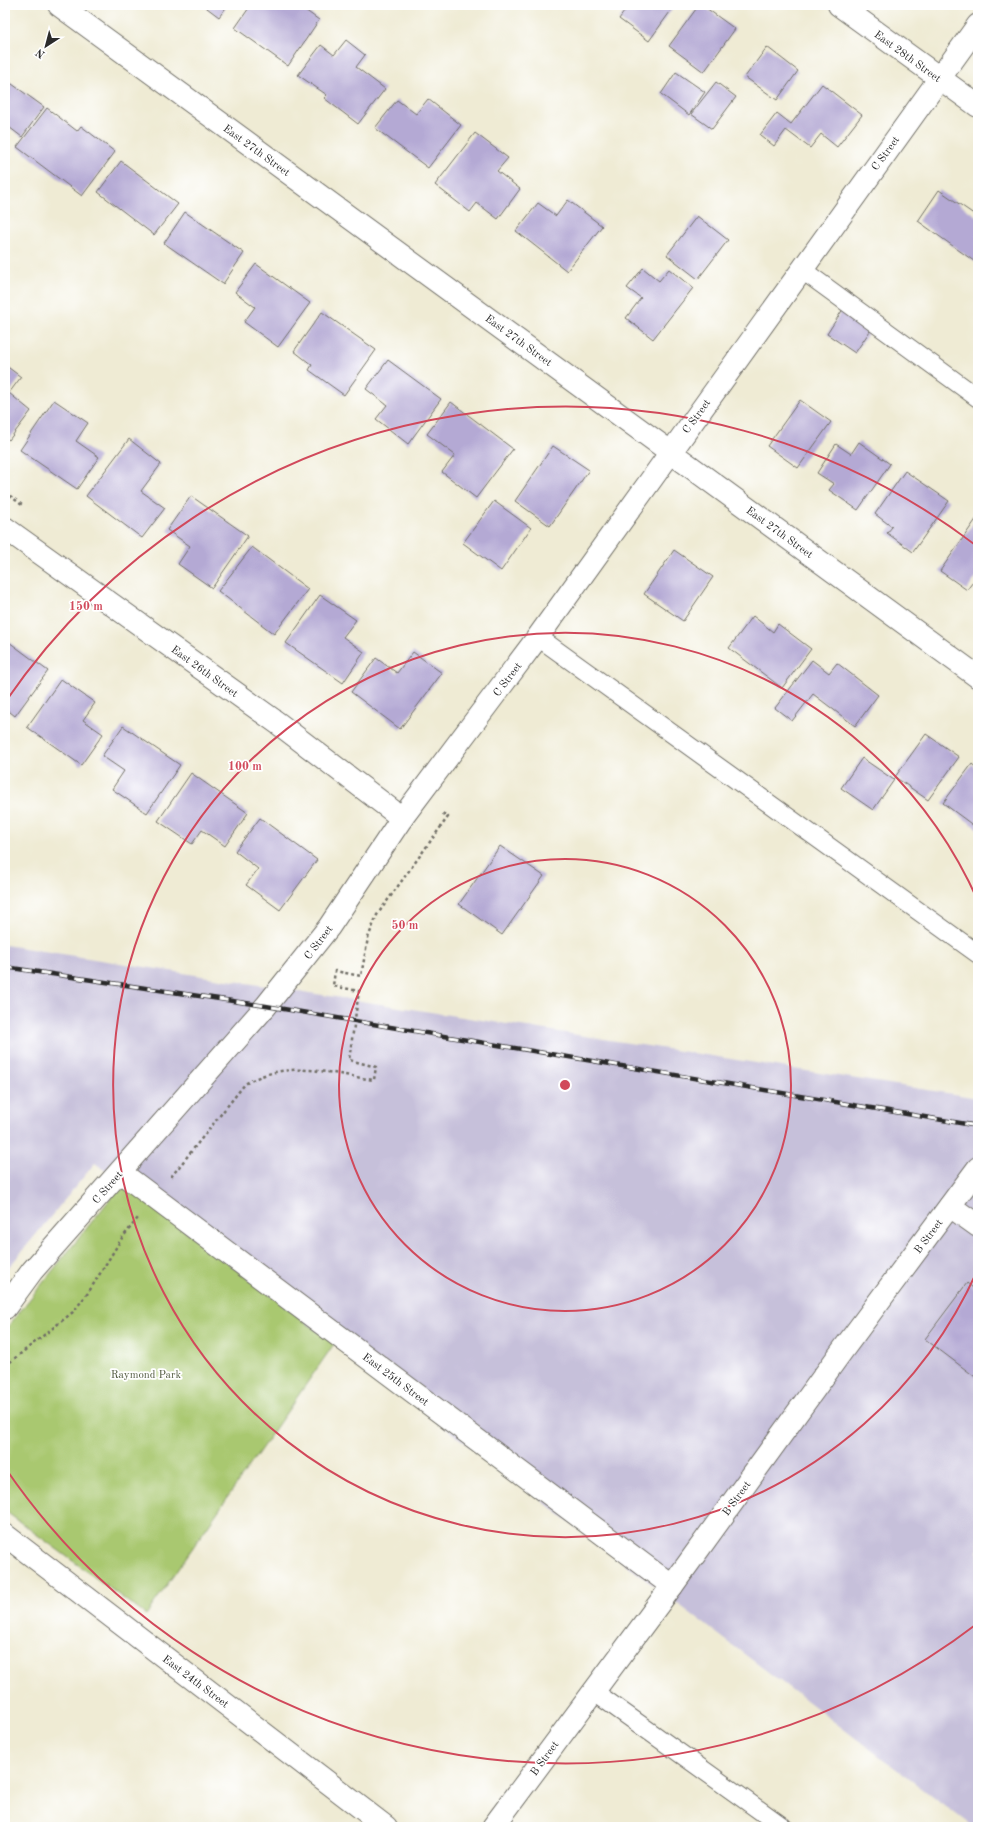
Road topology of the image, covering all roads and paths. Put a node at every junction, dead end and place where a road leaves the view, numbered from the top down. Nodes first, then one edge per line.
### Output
1 (59, 5) edge
2 (839, 5) edge
3 (978, 25) edge
4 (939, 78) junction
5 (978, 106) edge
6 (801, 269) junction
7 (978, 398) edge
8 (670, 451) junction
9 (5, 492) edge
10 (24, 506) dead end
11 (5, 528) edge
12 (538, 637) junction
13 (978, 677) edge
14 (419, 795) junction
15 (402, 818) junction
16 (978, 954) edge
17 (978, 1168) edge
18 (120, 1172) junction
19 (154, 1198) junction
20 (950, 1206) junction
21 (978, 1226) edge
22 (5, 1308) edge
23 (5, 1366) edge
24 (5, 1536) edge
25 (672, 1586) junction
26 (593, 1691) junction
27 (386, 1827) edge
28 (493, 1827) edge
29 (783, 1827) edge

1 - 8 street, East 27th Street
2 - 4 street, East 28th Street
3 - 4 street, C Street
4 - 5 street, East 28th Street
4 - 6 street, C Street
6 - 7 lane
6 - 8 street, C Street
8 - 12 street, C Street
8 - 13 street, East 27th Street
9 - 10 path
11 - 15 street, East 26th Street
12 - 14 street, C Street
12 - 16 lane
14 - 15 street, C Street
14 - 19 path
15 - 18 street, C Street
17 - 20 street, B Street
18 - 19 street, East 25th Street
18 - 22 street, C Street
19 - 23 path
19 - 25 street, East 25th Street
20 - 21 street
20 - 25 street, B Street
24 - 27 street, East 24th Street
25 - 26 street, B Street
26 - 28 street, B Street
26 - 29 lane

